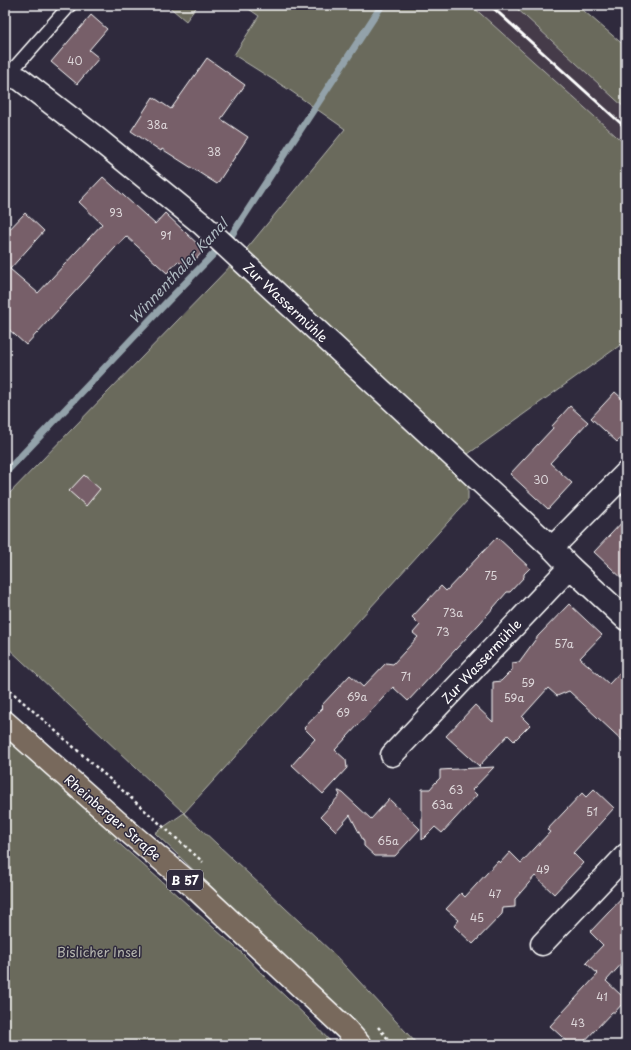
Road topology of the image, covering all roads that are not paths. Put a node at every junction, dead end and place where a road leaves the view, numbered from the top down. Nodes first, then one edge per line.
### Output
1 (70, 5) edge
2 (7, 74) edge
3 (626, 473) edge
4 (552, 548) junction
5 (570, 566) junction
6 (626, 619) edge
7 (5, 722) edge
8 (392, 755) dead end
9 (626, 855) edge
10 (542, 944) dead end
11 (360, 1045) edge

1 - 2 lane
2 - 4 street, Zur Wassermühle
3 - 4 street
4 - 5 street, Zur Wassermühle
5 - 6 street, Zur Wassermühle
5 - 8 street, Zur Wassermühle
7 - 11 main road, Rheinberger Straße / B 57
9 - 10 street

